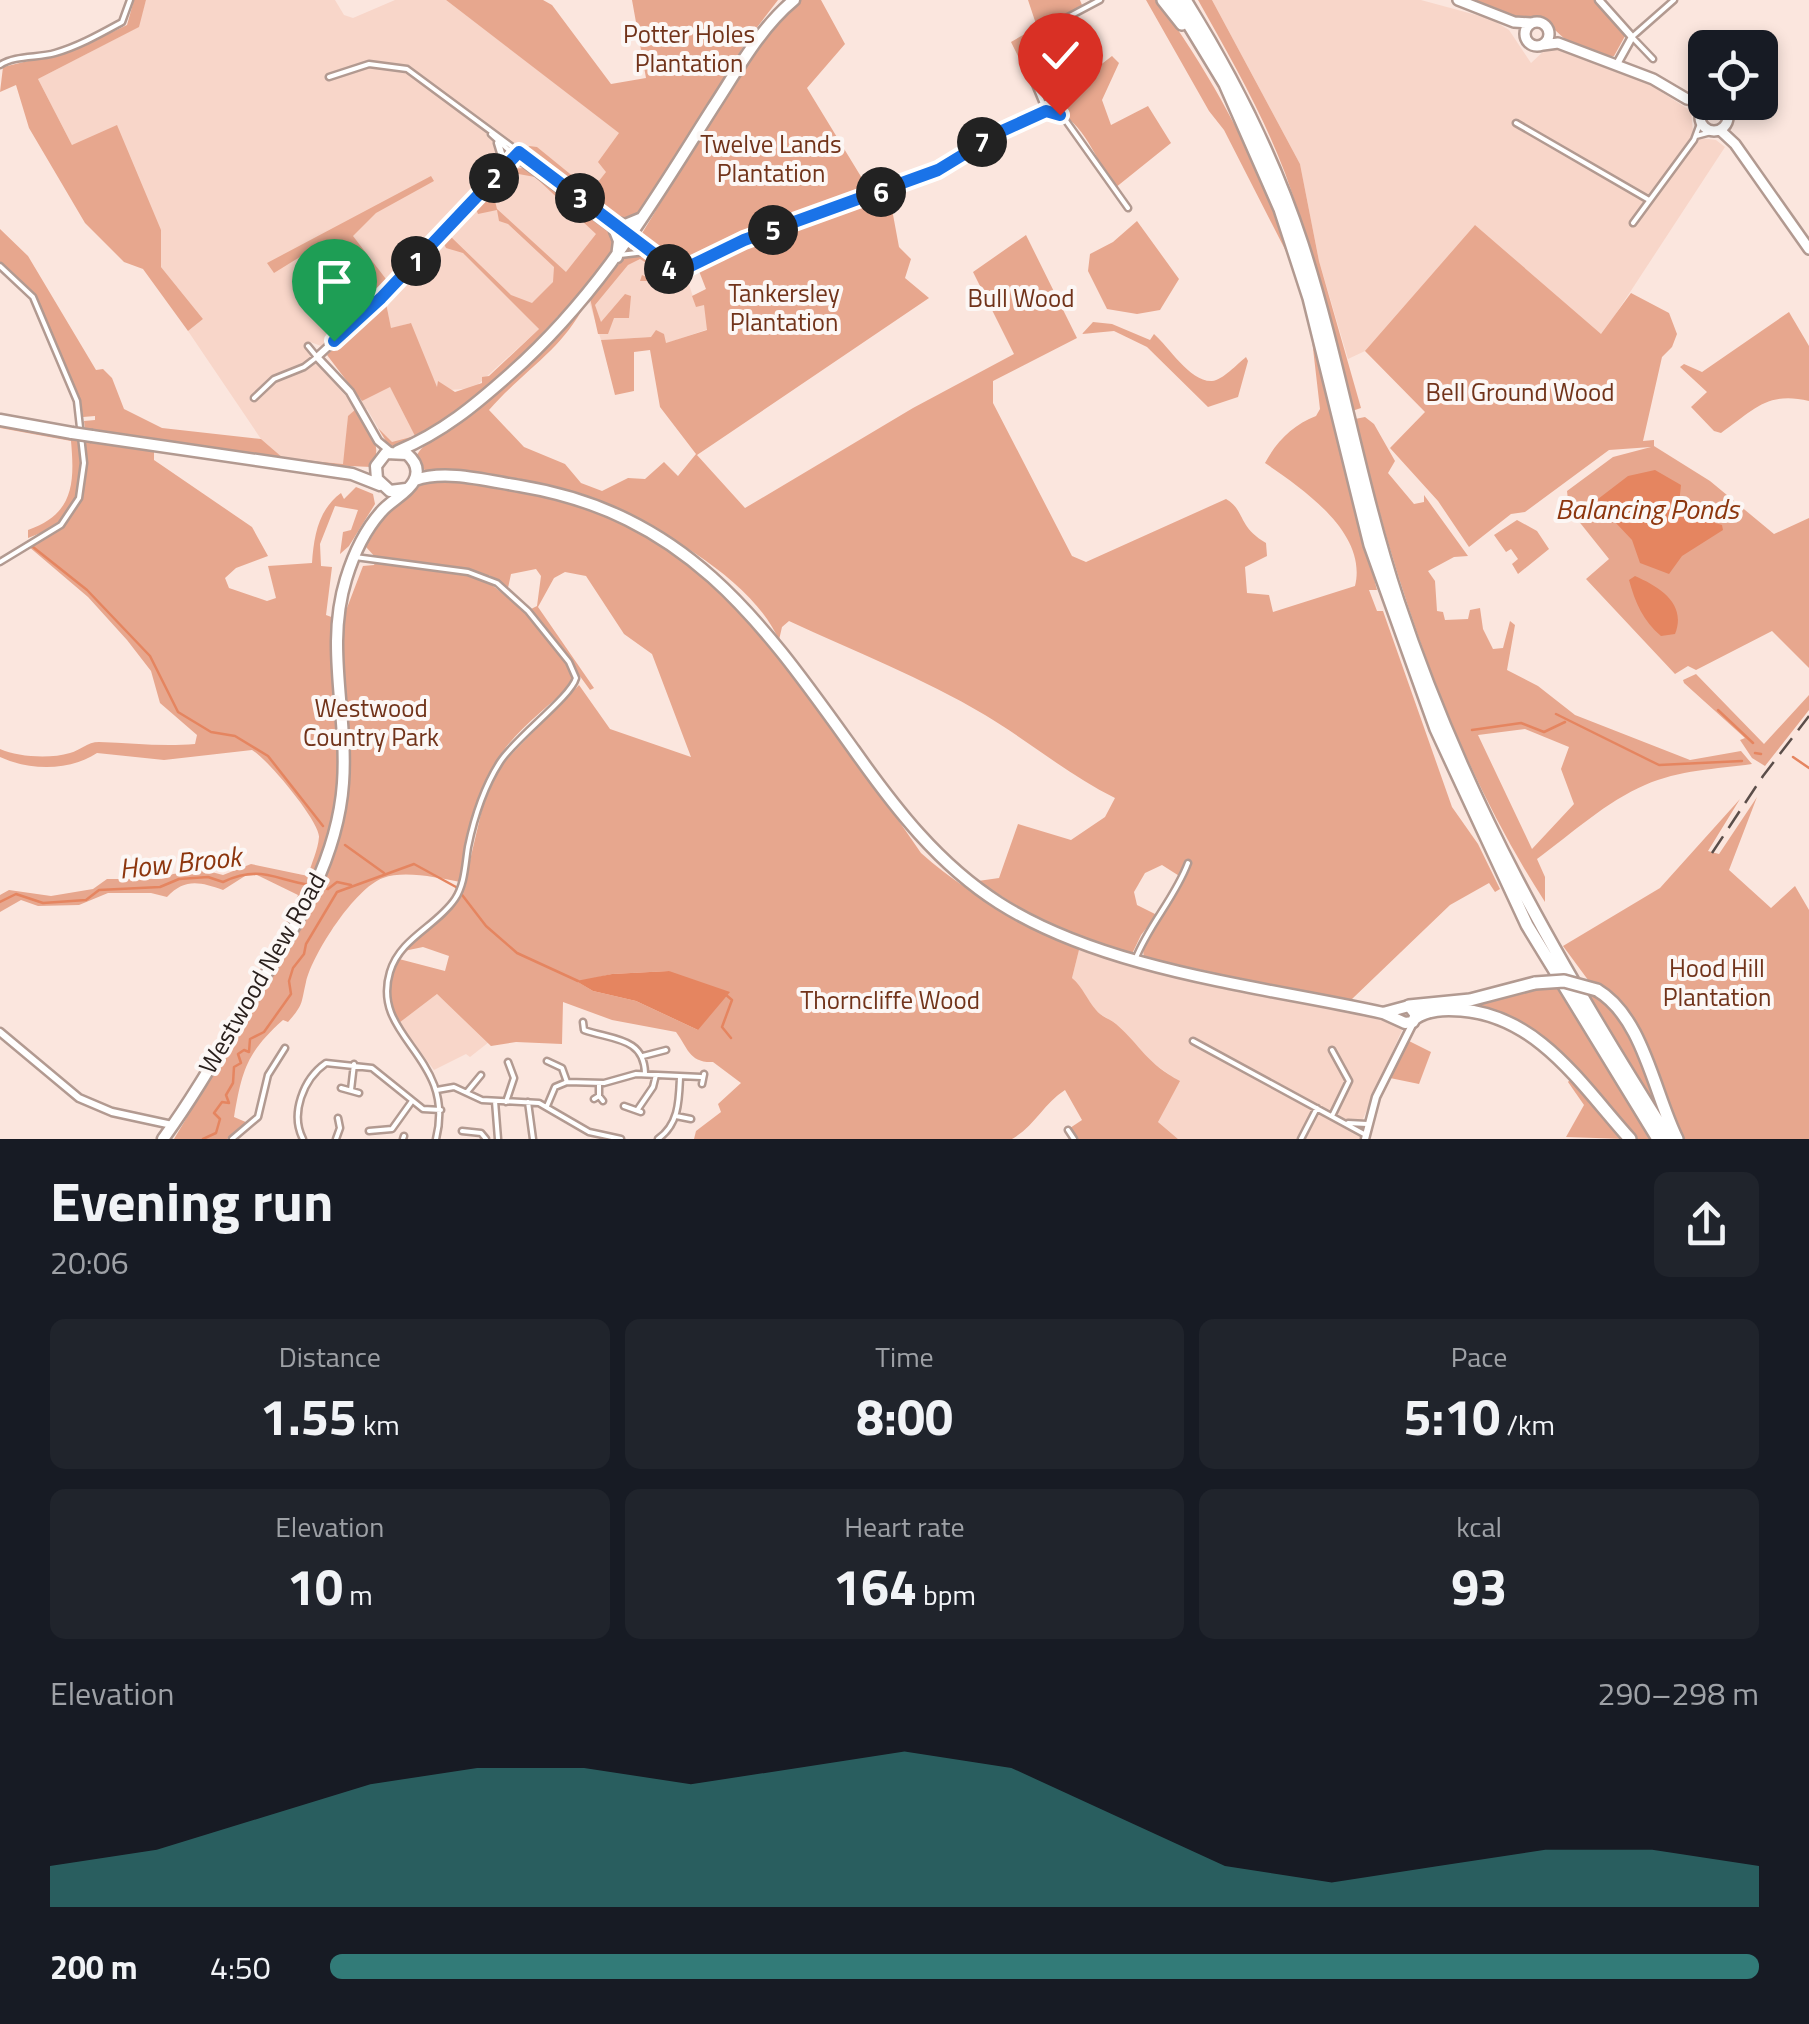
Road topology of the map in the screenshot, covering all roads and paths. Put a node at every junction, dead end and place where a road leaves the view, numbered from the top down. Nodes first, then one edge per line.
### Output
1 (130, 0) edge
2 (784, 0) edge
3 (794, 0) edge
4 (1082, 0) edge
5 (1100, 0) edge
6 (1163, 0) edge
7 (1174, 0) edge
8 (1185, 0) edge
9 (1194, 0) edge
10 (1458, 0) edge
11 (1599, 0) edge
12 (1674, 0) edge
13 (1086, 7) junction
14 (1514, 22) junction
15 (1531, 23) junction
16 (1548, 30) junction
17 (1525, 36) junction
18 (1632, 38) junction
19 (1558, 43) junction
20 (1543, 45) junction
21 (1640, 56) dead end
22 (1617, 64) junction
23 (0, 66) edge
24 (330, 77) dead end
25 (731, 78) junction
26 (1228, 80) junction
27 (1687, 98) edge
28 (1046, 111) junction
29 (1701, 120) edge
30 (1702, 120) edge
31 (1727, 120) edge
32 (1728, 120) edge
33 (1516, 123) dead end
34 (1718, 130) junction
35 (491, 134) junction
36 (1695, 136) junction
37 (498, 143) junction
38 (1736, 144) junction
39 (517, 154) junction
40 (529, 165) junction
41 (506, 167) junction
42 (1649, 200) junction
43 (1128, 208) dead end
44 (645, 216) junction
45 (1633, 223) dead end
46 (612, 226) junction
47 (630, 239) junction
48 (1809, 249) edge
49 (649, 253) junction
50 (618, 256) junction
51 (0, 266) edge
52 (308, 346) dead end
53 (318, 357) junction
54 (254, 398) dead end
55 (1341, 418) junction
56 (0, 420) edge
57 (83, 436) junction
58 (378, 440) junction
59 (422, 441) junction
60 (394, 451) junction
61 (378, 463) junction
62 (415, 469) junction
63 (352, 474) junction
64 (383, 487) junction
65 (406, 489) junction
66 (383, 509) junction
67 (354, 557) junction
68 (0, 562) edge
69 (1188, 862) dead end
70 (1136, 960) junction
71 (1407, 1016) junction
72 (583, 1022) dead end
73 (0, 1032) edge
74 (1193, 1041) dead end
75 (284, 1048) dead end
76 (666, 1050) dead end
77 (1332, 1050) dead end
78 (643, 1056) junction
79 (508, 1062) dead end
80 (354, 1064) junction
81 (472, 1070) dead end
82 (548, 1070) dead end
83 (645, 1074) junction
84 (656, 1075) junction
85 (680, 1077) junction
86 (702, 1078) dead end
87 (567, 1082) junction
88 (599, 1083) junction
89 (341, 1088) dead end
90 (351, 1090) junction
91 (438, 1090) junction
92 (467, 1092) junction
93 (359, 1093) dead end
94 (599, 1099) dead end
95 (412, 1100) junction
96 (495, 1102) junction
97 (506, 1102) junction
98 (528, 1102) junction
99 (546, 1106) junction
100 (624, 1106) dead end
101 (1317, 1108) junction
102 (440, 1110) junction
103 (676, 1116) junction
104 (1332, 1116) junction
105 (691, 1120) dead end
106 (1343, 1122) junction
107 (376, 1123) dead end
108 (1367, 1124) junction
109 (173, 1126) junction
110 (349, 1126) dead end
111 (462, 1130) dead end
112 (1068, 1130) dead end
113 (497, 1136) edge
114 (603, 1137) edge
115 (1366, 1137) edge
116 (486, 1138) edge
117 (164, 1139) edge
118 (232, 1139) edge
119 (303, 1139) edge
120 (336, 1139) edge
121 (436, 1139) edge
122 (532, 1139) edge
123 (621, 1139) edge
124 (658, 1139) edge
125 (1074, 1139) edge
126 (1300, 1139) edge
127 (1630, 1139) edge
128 (1658, 1139) edge
129 (1669, 1139) edge
130 (1677, 1139) edge

1 - 23 street
2 - 25 highway
3 - 25 highway
4 - 13 street
5 - 13 street
6 - 26 highway
7 - 26 highway
8 - 26 highway
9 - 26 highway
10 - 14 main road
11 - 18 street
12 - 18 street
13 - 28 street
14 - 15 main road
14 - 17 main road
15 - 16 main road
15 - 17 main road
16 - 19 main road
16 - 20 main road
17 - 20 main road
18 - 21 street
18 - 22 street
19 - 20 main road
19 - 22 main road
22 - 27 main road
24 - 35 street
25 - 44 highway
26 - 55 highway
28 - 43 street
28 - 49 street
29 - 36 street
30 - 34 main road
31 - 34 main road
32 - 38 main road
33 - 42 street
34 - 36 street
34 - 38 main road
35 - 37 street
35 - 39 street
36 - 42 street
37 - 39 street
37 - 41 street
38 - 48 main road
39 - 40 street
39 - 41 street
39 - 46 street
40 - 41 street
40 - 46 street
41 - 53 street
42 - 45 street
44 - 46 highway
44 - 47 highway
46 - 47 street
46 - 50 highway
47 - 49 street
47 - 50 highway
49 - 50 street
50 - 59 highway
51 - 57 street
52 - 53 street
53 - 54 street
53 - 58 street
55 - 128 highway
55 - 129 highway
56 - 57 highway
57 - 63 highway
57 - 68 street
58 - 60 street
58 - 61 street
59 - 60 highway
59 - 62 highway
60 - 61 highway
60 - 62 highway
61 - 63 highway
61 - 64 highway
62 - 65 highway
62 - 70 highway
63 - 64 highway
64 - 65 highway
64 - 66 highway, Westwood New Road
65 - 66 highway, Westwood New Road
66 - 67 highway, Westwood New Road
67 - 91 street
67 - 109 highway, Westwood New Road
69 - 70 street
70 - 71 highway
71 - 108 street
71 - 127 highway
71 - 130 highway, bridge
72 - 78 street
73 - 109 street
74 - 101 street
75 - 118 street
76 - 78 street
77 - 104 street
78 - 83 street
79 - 97 street
80 - 90 street
80 - 95 street
80 - 119 street
81 - 92 street
82 - 87 street
83 - 84 street
83 - 88 street
84 - 85 street
84 - 100 street
85 - 86 street
85 - 103 street
87 - 88 street
87 - 99 street
88 - 94 street
89 - 90 street
90 - 93 street
91 - 92 street
91 - 102 street
92 - 96 street
95 - 102 street
95 - 107 street
96 - 97 street
96 - 113 street
97 - 98 street
98 - 99 street
98 - 122 street
99 - 114 street
101 - 104 street
101 - 126 street
102 - 121 street
103 - 105 street
103 - 124 street
104 - 106 street
106 - 108 street
106 - 115 street
108 - 115 street
109 - 117 highway, Westwood New Road
110 - 120 street
111 - 116 street
112 - 125 street
113 - 116 street
114 - 123 street

